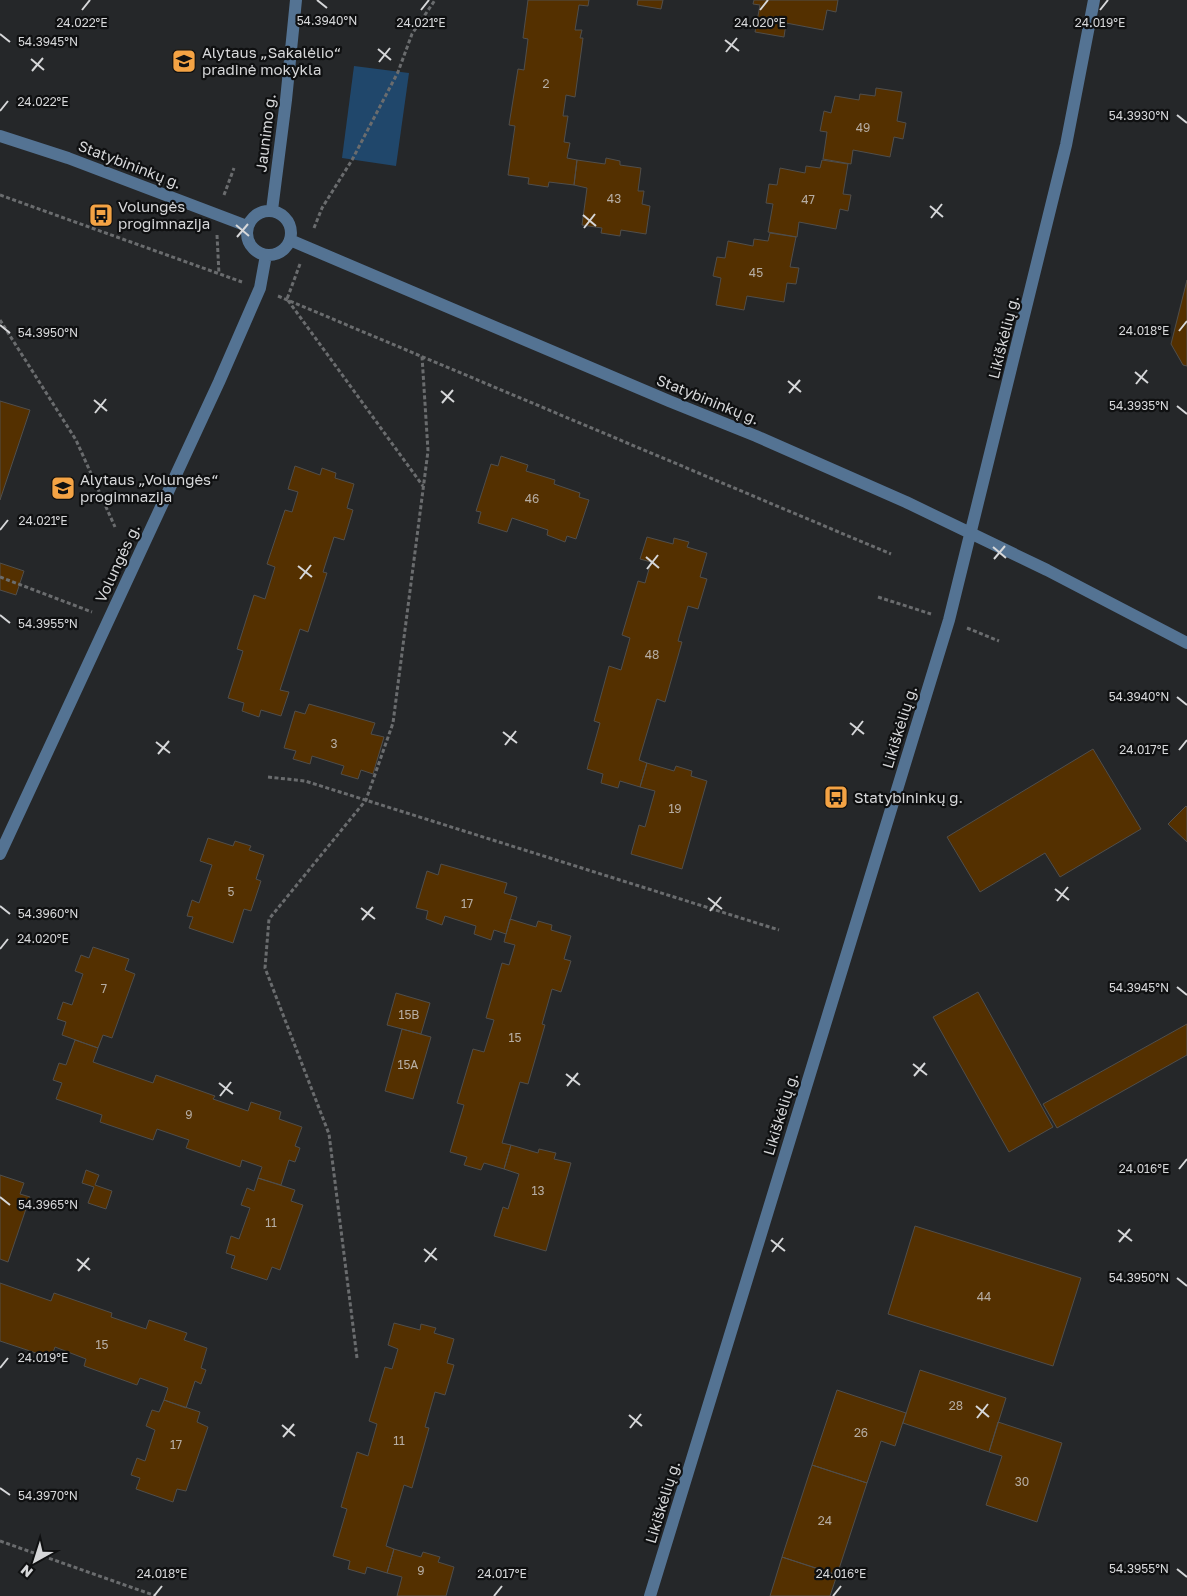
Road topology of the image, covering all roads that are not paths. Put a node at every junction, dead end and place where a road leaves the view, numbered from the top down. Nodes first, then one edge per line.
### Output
1 (296, 0) edge
2 (1094, 0) edge
3 (0, 136) edge
4 (272, 210) junction
5 (247, 226) junction
6 (290, 240) junction
7 (266, 255) junction
8 (970, 532) junction
9 (1187, 643) edge
10 (0, 854) edge
11 (650, 1596) edge

1 - 4 street, Jaunimo g.
2 - 8 street, Likiškėlių g.
3 - 5 street, Statybininkų g.
4 - 5 street
4 - 6 street
5 - 7 street
6 - 7 street
6 - 8 street, Statybininkų g.
7 - 10 street, Volungės g.
8 - 9 street, Statybininkų g.
8 - 11 street, Likiškėlių g.

